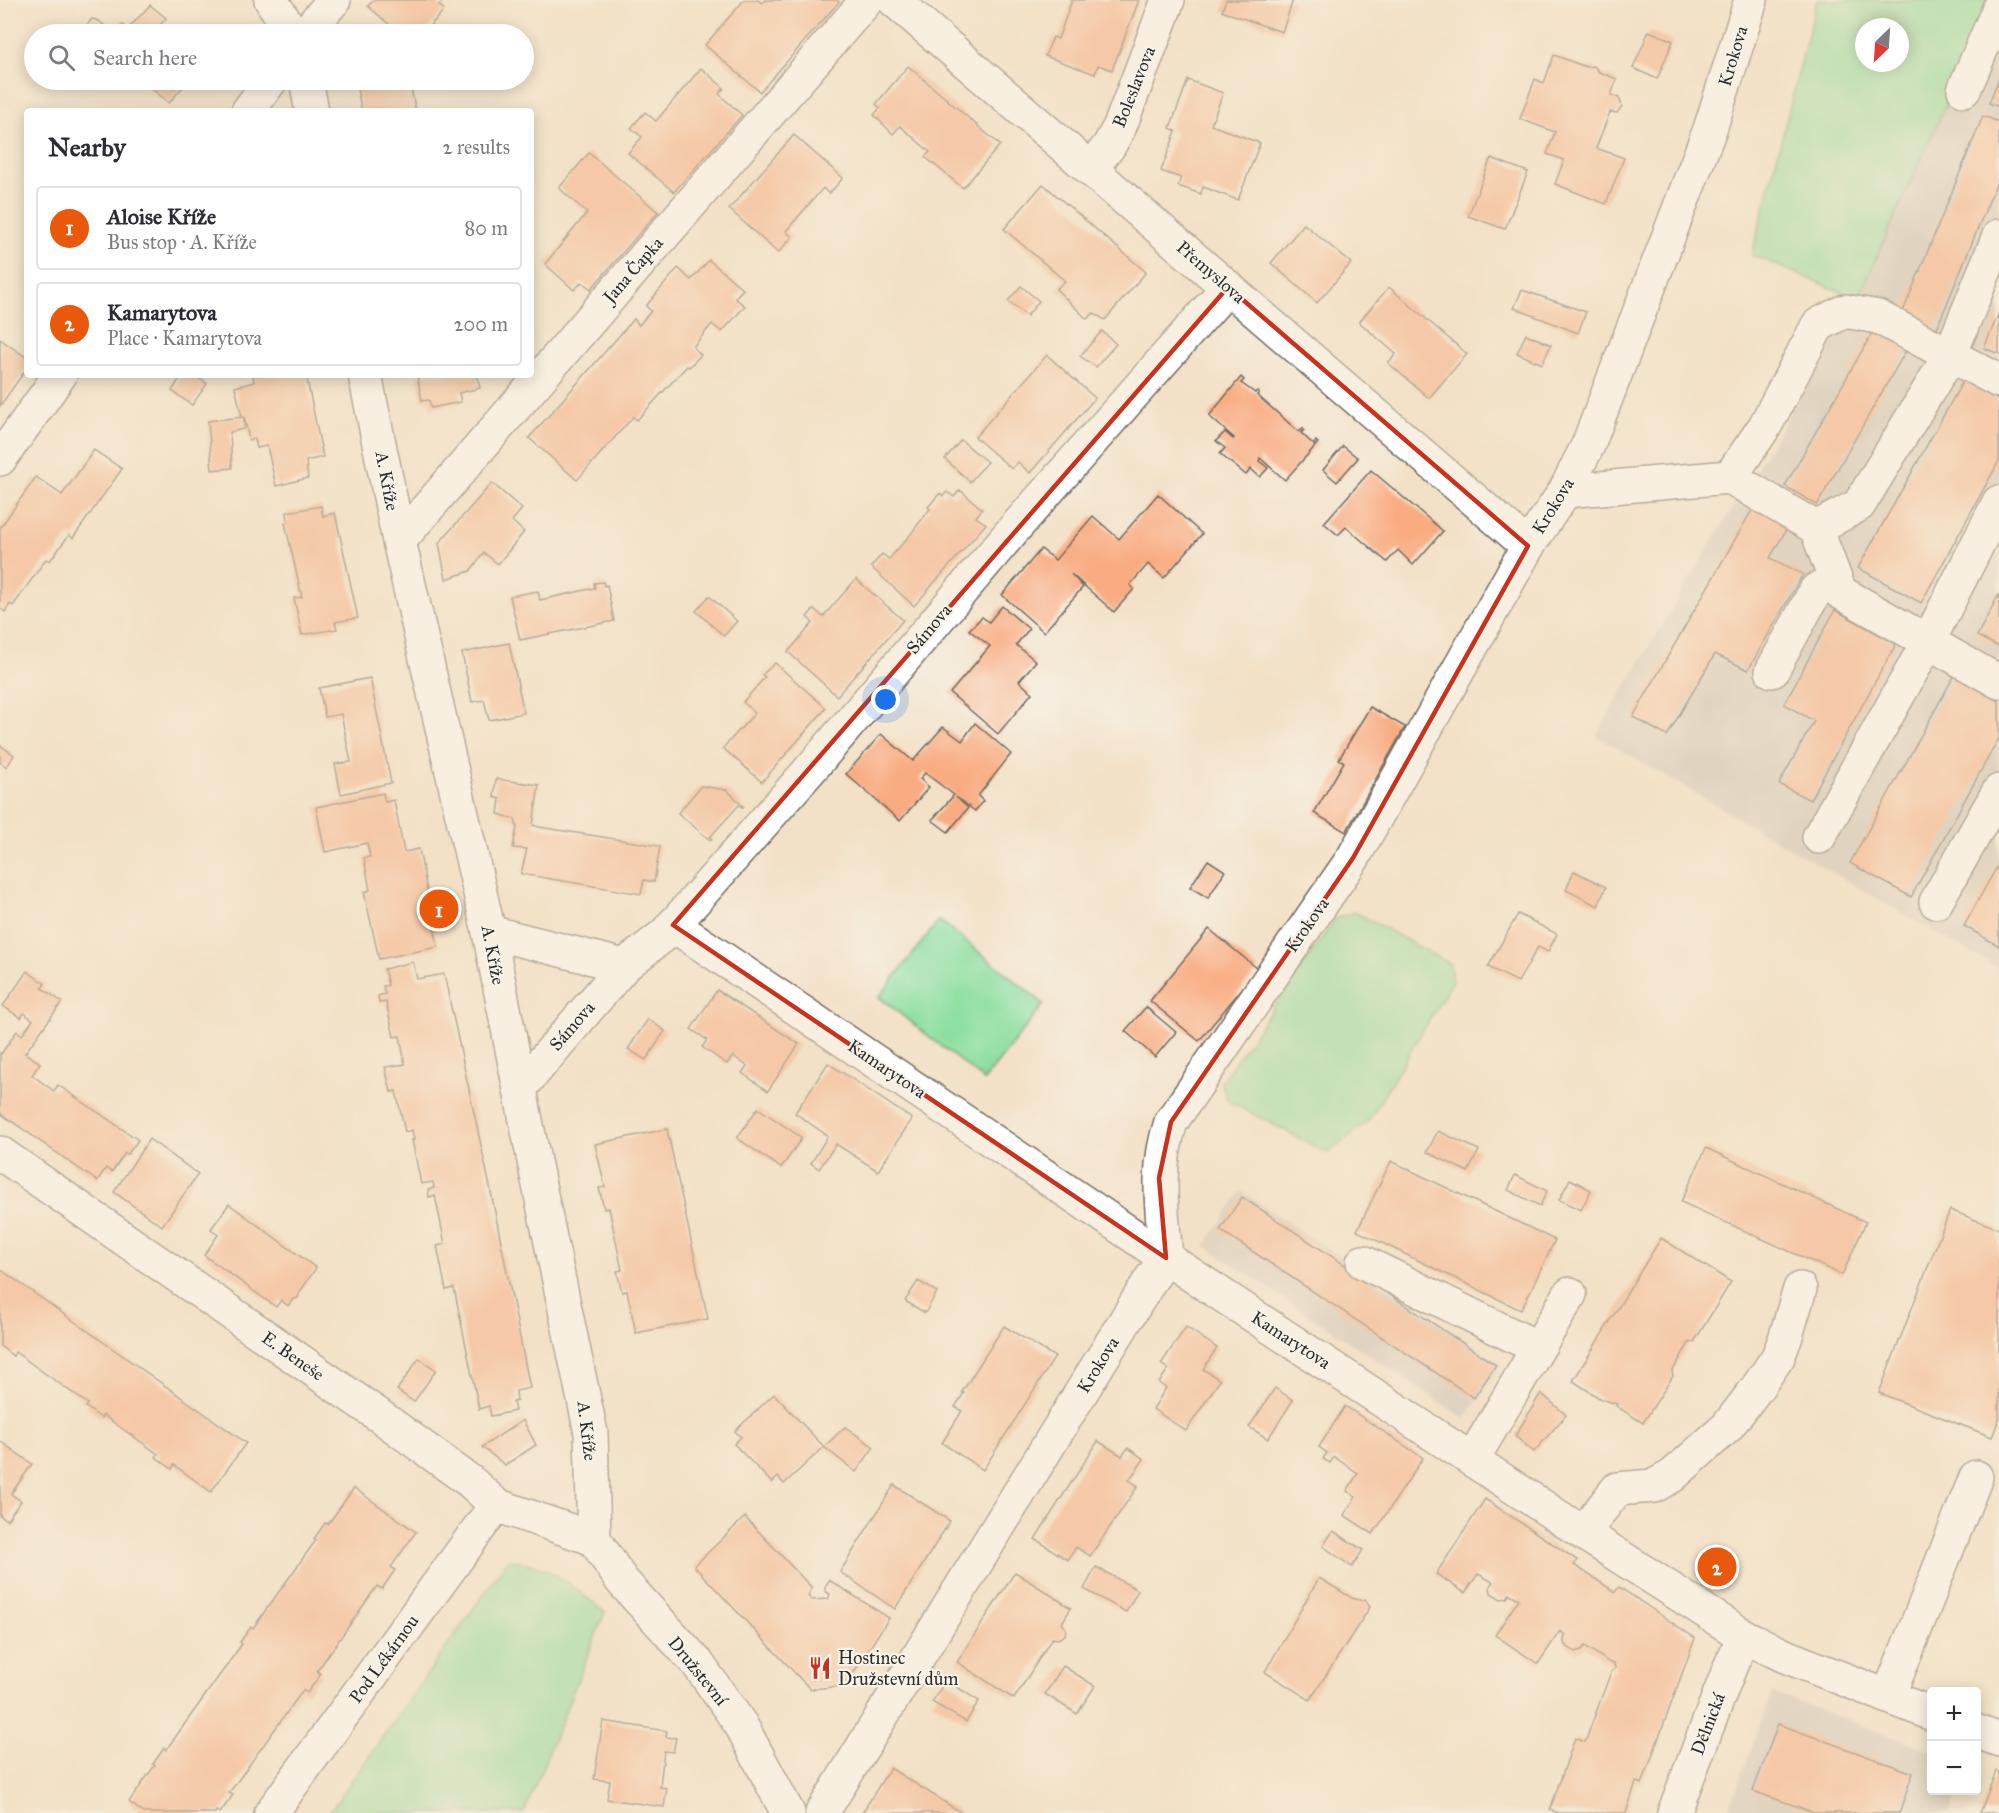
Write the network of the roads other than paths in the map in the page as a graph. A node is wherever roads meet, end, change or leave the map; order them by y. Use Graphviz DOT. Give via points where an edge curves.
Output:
graph roads {
  1 [pos="271,0"];
  2 [pos="334,0"];
  3 [pos="867,0"];
  4 [pos="894,0"];
  5 [pos="1168,0"];
  6 [pos="1750,0"];
  7 [pos="1999,8"];
  8 [pos="287,24"];
  9 [pos="314,24"];
  10 [pos="264,90"];
  11 [pos="308,90"];
  12 [pos="1964,90"];
  13 [pos="250,108"];
  14 [pos="311,108"];
  15 [pos="1091,168"];
  16 [pos="1999,236"];
  17 [pos="1228,287"];
  18 [pos="1950,355"];
  19 [pos="58,378"];
  20 [pos="366,378"];
  21 [pos="1999,381"];
  22 [pos="0,459"];
  23 [pos="1731,477"];
  24 [pos="1565,491"];
  25 [pos="1999,502"];
  26 [pos="1816,528"];
  27 [pos="399,541"];
  28 [pos="1528,546"];
  29 [pos="1836,580"];
  30 [pos="1928,642"];
  31 [pos="1772,671"];
  32 [pos="1999,682"];
  33 [pos="1999,791"];
  34 [pos="1819,837"];
  35 [pos="1936,902"];
  36 [pos="673,925"];
  37 [pos="489,932"];
  38 [pos="624,966"];
  39 [pos="521,1087"];
  40 [pos="0,1153"];
  41 [pos="1166,1258"];
  42 [pos="1363,1262"];
  43 [pos="1800,1289"];
  44 [pos="1570,1294"];
  45 [pos="1538,1348"];
  46 [pos="1472,1460"];
  47 [pos="1976,1477"];
  48 [pos="496,1504"];
  49 [pos="1583,1533"];
  50 [pos="594,1539"];
  51 [pos="1744,1636"];
  52 [pos="1888,1697"];
  53 [pos="1927,1712"];
  54 [pos="1981,1733"];
  55 [pos="1999,1740"];
  56 [pos="271,1813"];
  57 [pos="788,1813"];
  58 [pos="822,1813"];
  59 [pos="1674,1813"];
  1 -- 8 [label="street"];
  2 -- 9 [label="street"];
  3 -- 27 [label="street, Jana Čapka"];
  4 -- 15 [label="street, Přemyslova"];
  5 -- 15 [label="street, Boleslavova" via="1120,126"];
  6 -- 24 [label="street, Krokova" via="1710,129 1588,445"];
  7 -- 12 [label="street"];
  10 -- 13 [label="street"];
  11 -- 14 [label="street"];
  15 -- 17 [label="street, Přemyslova"];
  16 -- 18 [label="street"];
  17 -- 28 [label="street, Přemyslova"];
  17 -- 36 [label="street, Sámova"];
  18 -- 21 [label="street"];
  18 -- 23 [label="street" via="1878,317 1845,311 1818,325 1765,426"];
  18 -- 26 [label="street" via="1858,505"];
  19 -- 22 [label="street"];
  20 -- 27 [label="street, A. Kříže"];
  23 -- 24 [label="street"];
  23 -- 26 [label="street"];
  24 -- 28 [label="street, Krokova"];
  25 -- 30 [label="street"];
  26 -- 29 [label="street"];
  27 -- 37 [label="street, A. Kříže"];
  28 -- 41 [label="street, Krokova" via="1353,858 1171,1122 1160,1178"];
  29 -- 30 [label="street" via="1840,592"];
  29 -- 31 [label="street" via="1816,590"];
  30 -- 32 [label="street"];
  30 -- 34 [label="street"];
  33 -- 35 [label="street"];
  36 -- 38 [label="street, Sámova"];
  36 -- 41 [label="street, Kamarytova"];
  37 -- 38 [label="street"];
  37 -- 39 [label="street, A. Kříže"];
  38 -- 39 [label="street, Sámova"];
  39 -- 50 [label="street, A. Kříže" via="591,1433"];
  40 -- 48 [label="street, E. Beneše" via="377,1414"];
  41 -- 46 [label="street, Kamarytova"];
  41 -- 58 [label="street, Krokova"];
  42 -- 45 [label="street"];
  43 -- 49 [label="street" via="1778,1357 1726,1427 1672,1476 1654,1486 1617,1489"];
  44 -- 45 [label="street"];
  45 -- 46 [label="street"];
  46 -- 49 [label="street, Kamarytova"];
  47 -- 52 [label="street"];
  48 -- 50 [label="street, E. Beneše"];
  48 -- 56 [label="street, Pod Lékárnou"];
  49 -- 51 [label="street, Kamarytova"];
  50 -- 57 [label="street, Družstevní" via="622,1581 698,1664 741,1725"];
  51 -- 52 [label="street, Kamarytova"];
  51 -- 59 [label="street, Dělnická"];
  52 -- 53 [label="street, Kamarytova"];
  54 -- 55 [label="street"];
}
